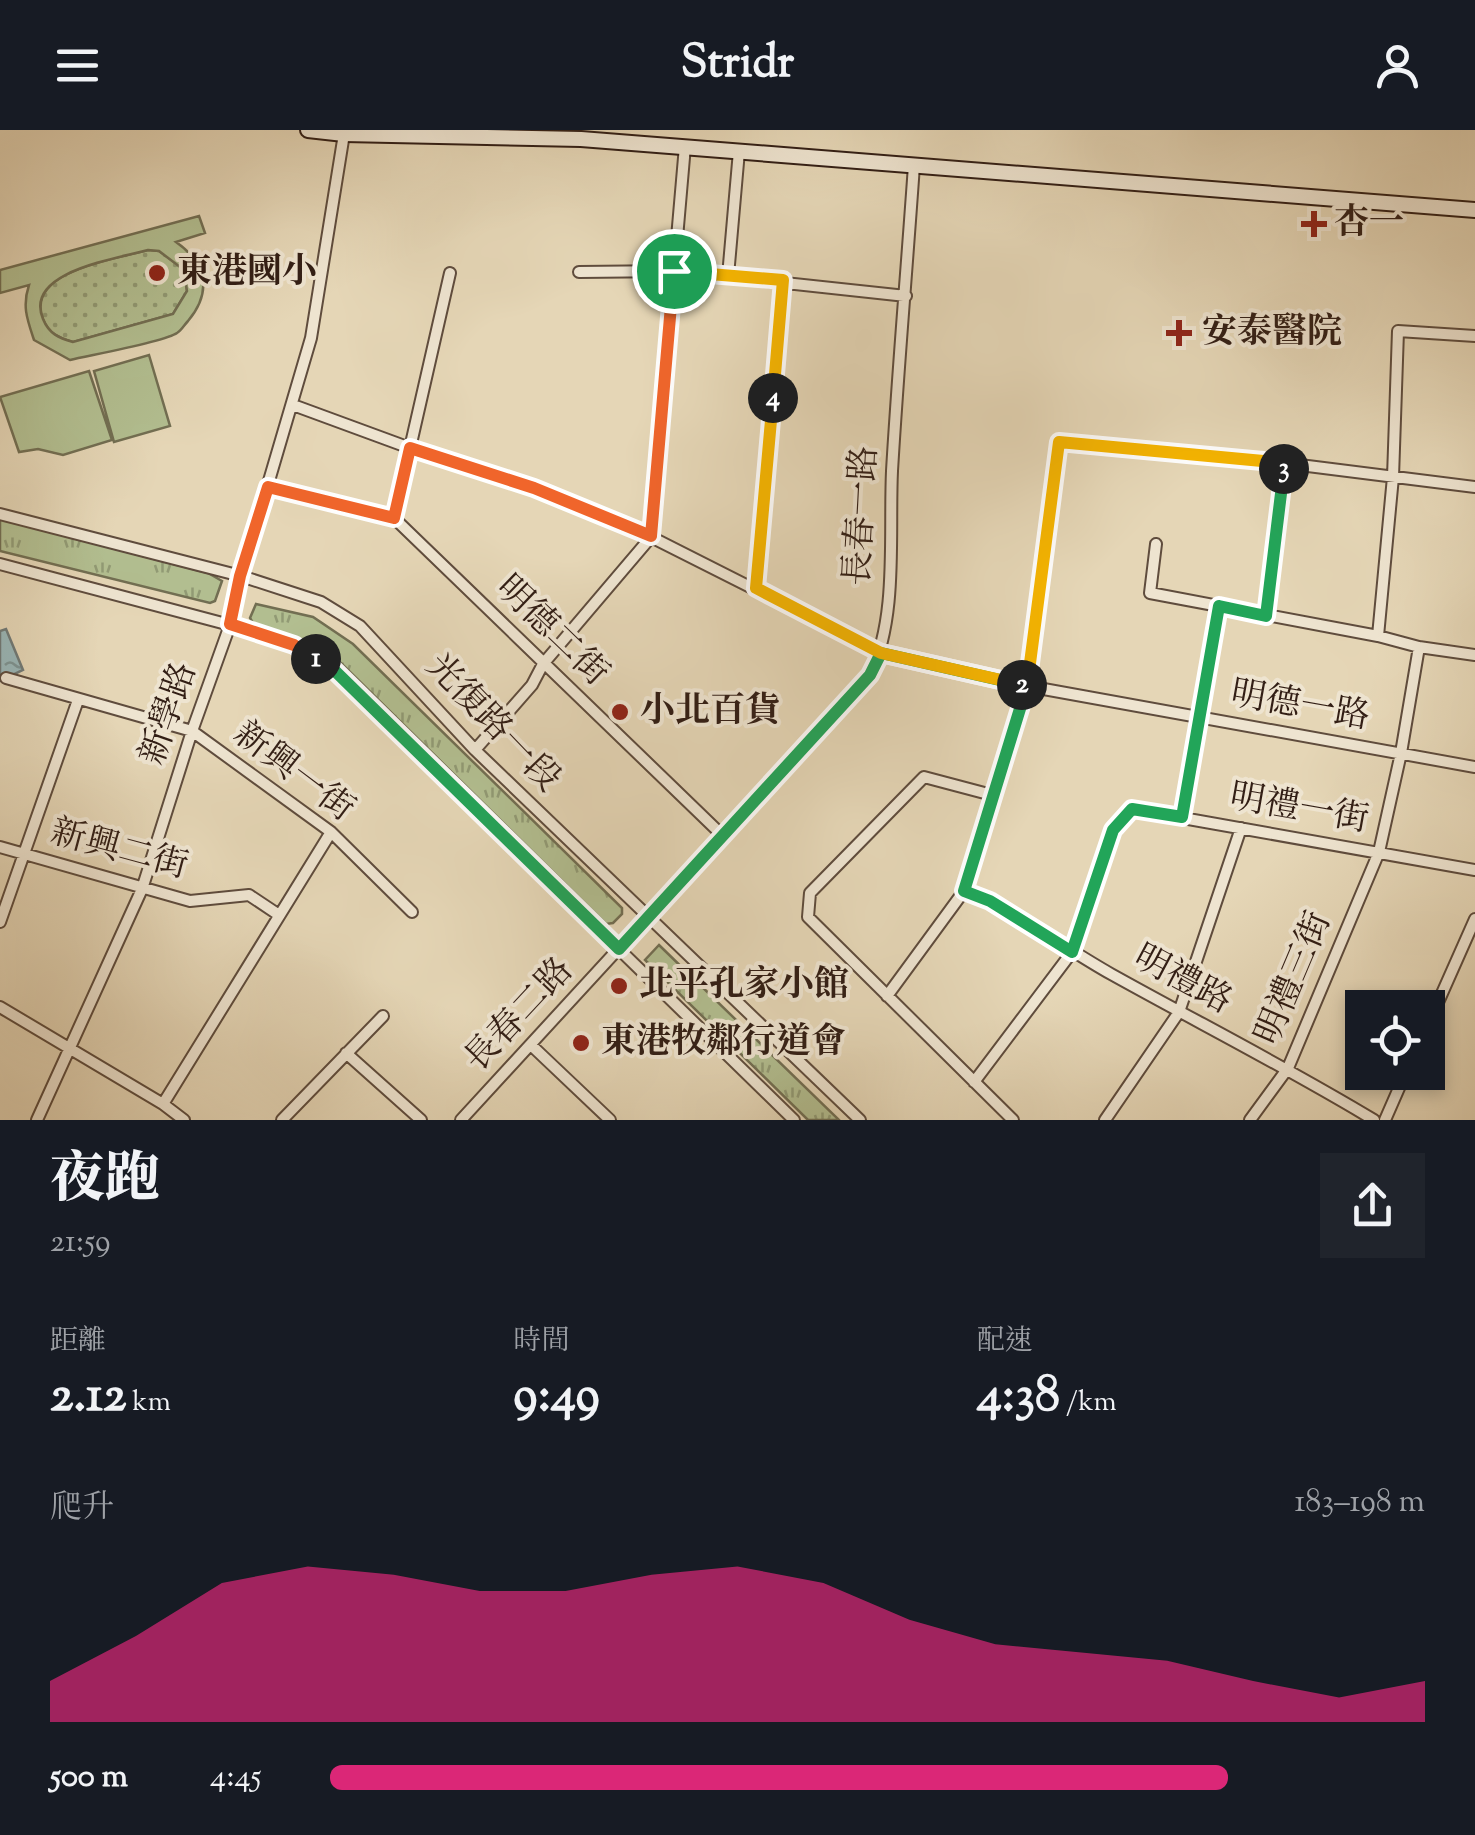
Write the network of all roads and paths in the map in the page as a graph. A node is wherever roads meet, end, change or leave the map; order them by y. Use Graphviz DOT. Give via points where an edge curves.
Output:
graph roads {
  1 [pos="308,130"];
  2 [pos="344,134"];
  3 [pos="685,146"];
  4 [pos="739,151"];
  5 [pos="914,165"];
  6 [pos="1475,210"];
  7 [pos="674,271"];
  8 [pos="579,272"];
  9 [pos="450,273"];
  10 [pos="728,276"];
  11 [pos="783,280"];
  12 [pos="906,296"];
  13 [pos="1475,336"];
  14 [pos="293,405"];
  15 [pos="410,448"];
  16 [pos="1284,463"];
  17 [pos="1393,477"];
  18 [pos="268,487"];
  19 [pos="1475,487"];
  20 [pos="0,514"];
  21 [pos="394,518"];
  22 [pos="651,536"];
  23 [pos="1156,544"];
  24 [pos="0,564"];
  25 [pos="240,576"];
  26 [pos="756,588"];
  27 [pos="1219,606"];
  28 [pos="1266,616"];
  29 [pos="230,624"];
  30 [pos="1378,636"];
  31 [pos="1419,648"];
  32 [pos="881,653"];
  33 [pos="1475,655"];
  34 [pos="543,664"];
  35 [pos="6,678"];
  36 [pos="1027,686"];
  37 [pos="78,700"];
  38 [pos="1199,717"];
  39 [pos="192,731"];
  40 [pos="475,750"];
  41 [pos="1401,752"];
  42 [pos="1475,766"];
  43 [pos="992,795"];
  44 [pos="1182,817"];
  45 [pos="1241,828"];
  46 [pos="331,832"];
  47 [pos="722,835"];
  48 [pos="0,848"];
  49 [pos="1379,852"];
  50 [pos="26,855"];
  51 [pos="1475,870"];
  52 [pos="142,889"];
  53 [pos="964,891"];
  54 [pos="412,912"];
  55 [pos="280,916"];
  56 [pos="647,918"];
  57 [pos="1475,919"];
  58 [pos="0,922"];
  59 [pos="619,949"];
  60 [pos="1072,952"];
  61 [pos="1444,990"];
  62 [pos="887,996"];
  63 [pos="0,1007"];
  64 [pos="1179,1012"];
  65 [pos="383,1016"];
  66 [pos="531,1045"];
  67 [pos="70,1050"];
  68 [pos="346,1052"];
  69 [pos="1288,1068"];
  70 [pos="974,1082"];
  71 [pos="1398,1090"];
  72 [pos="163,1104"];
  73 [pos="37,1120"];
  74 [pos="184,1120"];
  75 [pos="282,1120"];
  76 [pos="421,1120"];
  77 [pos="461,1120"];
  78 [pos="610,1120"];
  79 [pos="794,1120"];
  80 [pos="860,1120"];
  81 [pos="1013,1120"];
  82 [pos="1104,1120"];
  83 [pos="1250,1120"];
  84 [pos="1374,1120"];
  85 [pos="1385,1120"];
  1 -- 2 [label="main road"];
  2 -- 3 [label="main road"];
  2 -- 14 [label="street, 新學路" via="318,304"];
  3 -- 4 [label="main road"];
  3 -- 7 [label="street"];
  4 -- 5 [label="main road"];
  4 -- 10 [label="street"];
  5 -- 6 [label="main road"];
  5 -- 12 [label="street, 長春一路"];
  7 -- 8 [label="street"];
  7 -- 10 [label="street"];
  7 -- 22 [label="street"];
  9 -- 15 [label="street"];
  10 -- 11 [label="street"];
  11 -- 12 [label="street"];
  11 -- 26 [label="street"];
  12 -- 32 [label="street, 長春一路"];
  13 -- 17 [label="street" via="1398,331"];
  14 -- 15 [label="street, 明德一路"];
  14 -- 18 [label="street, 新學路"];
  15 -- 21 [label="street"];
  15 -- 22 [label="street, 明德一路"];
  16 -- 17 [label="street"];
  16 -- 28 [label="street"];
  16 -- 36 [label="street" via="1059,442"];
  17 -- 19 [label="street"];
  17 -- 30 [label="street"];
  18 -- 21 [label="street"];
  18 -- 25 [label="street, 新學路"];
  20 -- 25 [label="street, 光復路一段"];
  21 -- 34 [label="street, 明德二街"];
  22 -- 26 [label="street, 明德一路"];
  22 -- 34 [label="street"];
  23 -- 27 [label="street" via="1150,593"];
  24 -- 29 [label="street, 光復路一段"];
  25 -- 29 [label="street, 新學路"];
  25 -- 40 [label="street, 光復路一段" via="322,602 360,626"];
  26 -- 32 [label="street, 明德一路"];
  27 -- 28 [label="street"];
  27 -- 38 [label="street"];
  28 -- 30 [label="street"];
  29 -- 39 [label="street, 新學路"];
  29 -- 59 [label="street, 光復路一段" via="294,645 332,668"];
  30 -- 31 [label="street"];
  31 -- 33 [label="street"];
  31 -- 41 [label="street, 明禮三街"];
  32 -- 36 [label="street, 明德一路"];
  32 -- 47 [label="street, 長春一路" via="870,675"];
  34 -- 40 [label="street"];
  34 -- 47 [label="street, 明德二街"];
  35 -- 37 [label="street, 新興一街"];
  36 -- 38 [label="street, 明德一路"];
  36 -- 43 [label="street"];
  37 -- 39 [label="street, 新興一街"];
  37 -- 50 [label="street"];
  38 -- 41 [label="street, 明德一路"];
  38 -- 44 [label="street"];
  39 -- 46 [label="street, 新興一街"];
  39 -- 52 [label="street, 新學路"];
  40 -- 56 [label="street, 光復路一段"];
  41 -- 42 [label="street, 明德一路"];
  41 -- 49 [label="street, 明禮三街"];
  43 -- 53 [label="street"];
  43 -- 62 [label="street" via="924,777 810,893 808,917"];
  44 -- 45 [label="street, 明禮一街"];
  44 -- 60 [label="street, 明禮一街" via="1132,809 1113,830"];
  45 -- 49 [label="street, 明禮一街"];
  45 -- 64 [label="street"];
  46 -- 54 [label="street, 新興一街"];
  46 -- 55 [label="street"];
  47 -- 56 [label="street, 長春一路"];
  48 -- 50 [label="street, 新興二街"];
  49 -- 51 [label="street, 明禮一街"];
  49 -- 69 [label="street, 明禮三街"];
  50 -- 52 [label="street, 新興二街"];
  50 -- 58 [label="street"];
  52 -- 55 [label="street, 新興二街" via="190,900 249,895"];
  52 -- 67 [label="street, 新學路"];
  53 -- 60 [label="street, 明禮路"];
  53 -- 62 [label="street"];
  55 -- 72 [label="street"];
  56 -- 59 [label="street, 長春一路"];
  56 -- 80 [label="street, 光復路一段"];
  57 -- 61 [label="street"];
  59 -- 66 [label="street, 長春二路"];
  59 -- 79 [label="street, 光復路一段"];
  60 -- 64 [label="street, 明禮路"];
  60 -- 70 [label="street, 明禮一街"];
  62 -- 70 [label="street"];
  63 -- 67 [label="street"];
  64 -- 69 [label="street, 明禮路"];
  64 -- 82 [label="street"];
  65 -- 68 [label="street"];
  66 -- 77 [label="street, 長春二路"];
  66 -- 78 [label="street"];
  67 -- 72 [label="street"];
  67 -- 73 [label="street, 新學路"];
  68 -- 75 [label="street"];
  68 -- 76 [label="street"];
  69 -- 83 [label="street, 明禮三街"];
  69 -- 84 [label="street, 明禮路"];
  70 -- 81 [label="street"];
  71 -- 85 [label="street"];
  72 -- 74 [label="street"];
}
